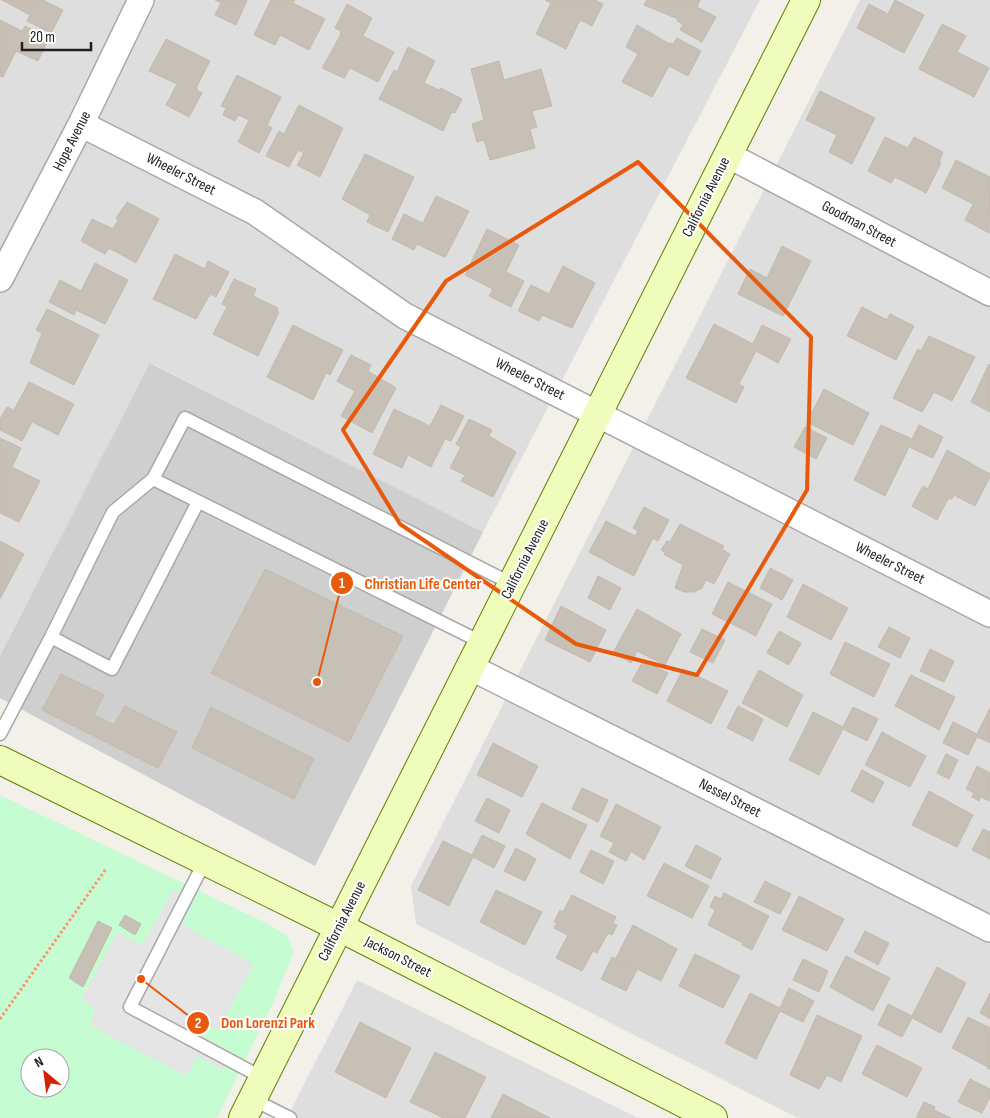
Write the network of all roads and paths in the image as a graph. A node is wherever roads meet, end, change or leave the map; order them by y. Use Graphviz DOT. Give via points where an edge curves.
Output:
graph roads {
  1 [pos="141,0"];
  2 [pos="806,0"];
  3 [pos="81,124"];
  4 [pos="728,155"];
  5 [pos="0,280"];
  6 [pos="990,293"];
  7 [pos="598,413"];
  8 [pos="153,479"];
  9 [pos="198,502"];
  10 [pos="512,584"];
  11 [pos="990,614"];
  12 [pos="51,637"];
  13 [pos="482,643"];
  14 [pos="470,667"];
  15 [pos="0,734"];
  16 [pos="0,760"];
  17 [pos="205,861"];
  18 [pos="106,869"];
  19 [pos="339,927"];
  20 [pos="990,929"];
  21 [pos="0,1019"];
  22 [pos="253,1098"];
  23 [pos="290,1118"];
  24 [pos="713,1118"];
  1 -- 3 [label="street, Hope Avenue"];
  2 -- 4 [label="main road, California Avenue"];
  3 -- 5 [label="street, Hope Avenue"];
  3 -- 7 [label="street, Wheeler Street" via="255,212 405,316"];
  4 -- 6 [label="street, Goodman Street"];
  4 -- 7 [label="main road, California Avenue"];
  7 -- 10 [label="main road, California Avenue"];
  7 -- 11 [label="street, Wheeler Street"];
  8 -- 9 [label="lane"];
  8 -- 10 [label="lane" via="184,418"];
  8 -- 12 [label="lane" via="113,512"];
  9 -- 12 [label="lane" via="112,669"];
  9 -- 13 [label="lane"];
  10 -- 13 [label="main road, California Avenue"];
  12 -- 15 [label="lane"];
  13 -- 14 [label="main road, California Avenue"];
  14 -- 19 [label="main road, California Avenue"];
  14 -- 20 [label="street, Nessel Street"];
  16 -- 17 [label="main road, Jackson Street"];
  17 -- 19 [label="main road, Jackson Street"];
  17 -- 22 [label="lane" via="130,1007"];
  18 -- 21 [label="path"];
  19 -- 22 [label="main road, California Avenue"];
  19 -- 24 [label="main road, Jackson Street"];
  22 -- 23 [label="lane"];
}
